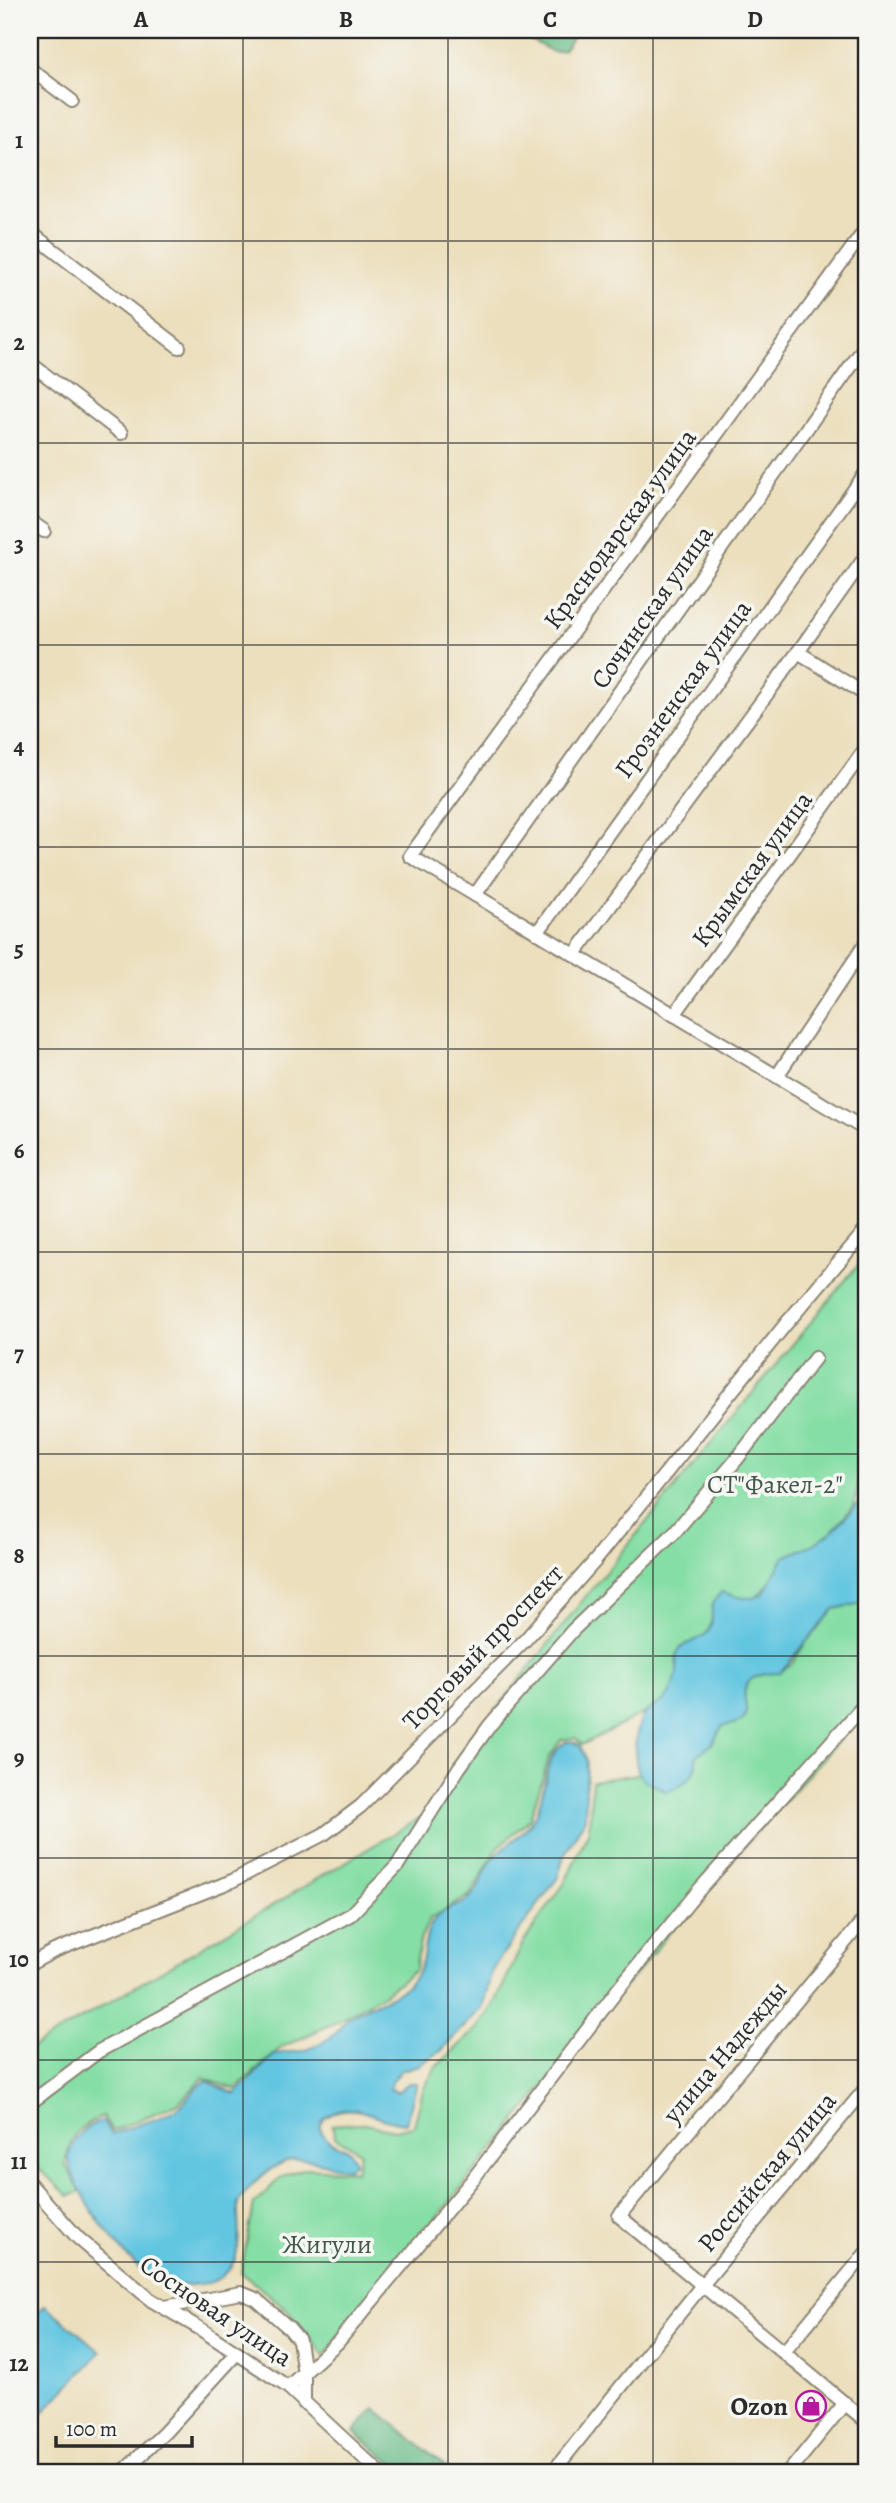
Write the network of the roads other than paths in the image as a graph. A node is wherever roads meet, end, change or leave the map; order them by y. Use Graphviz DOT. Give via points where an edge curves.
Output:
graph roads {
  1 [pos="30,69"];
  2 [pos="72,101"];
  3 [pos="866,229"];
  4 [pos="30,232"];
  5 [pos="866,345"];
  6 [pos="178,347"];
  7 [pos="30,363"];
  8 [pos="121,433"];
  9 [pos="866,473"];
  10 [pos="30,521"];
  11 [pos="44,531"];
  12 [pos="866,556"];
  13 [pos="799,652"];
  14 [pos="866,695"];
  15 [pos="866,748"];
  16 [pos="475,895"];
  17 [pos="537,933"];
  18 [pos="866,943"];
  19 [pos="575,954"];
  20 [pos="674,1015"];
  21 [pos="777,1076"];
  22 [pos="866,1130"];
  23 [pos="866,1230"];
  24 [pos="815,1358"];
  25 [pos="866,1703"];
  26 [pos="866,1917"];
  27 [pos="30,1964"];
  28 [pos="866,2088"];
  29 [pos="30,2103"];
  30 [pos="30,2184"];
  31 [pos="866,2253"];
  32 [pos="703,2284"];
  33 [pos="165,2307"];
  34 [pos="784,2352"];
  35 [pos="237,2353"];
  36 [pos="304,2374"];
  37 [pos="288,2387"];
  38 [pos="304,2403"];
  39 [pos="845,2403"];
  40 [pos="866,2421"];
  41 [pos="122,2473"];
  42 [pos="380,2473"];
  43 [pos="552,2473"];
  44 [pos="788,2473"];
  1 -- 2 [label="street"];
  3 -- 16 [label="street, Краснодарская улица" via="410,856"];
  4 -- 6 [label="street"];
  5 -- 16 [label="street, Сочинская улица"];
  7 -- 8 [label="street"];
  9 -- 17 [label="street, Грозненская улица"];
  10 -- 11 [label="street"];
  12 -- 13 [label="street"];
  13 -- 14 [label="street"];
  13 -- 19 [label="street"];
  15 -- 20 [label="street, Крымская улица"];
  16 -- 17 [label="street"];
  17 -- 19 [label="street"];
  18 -- 21 [label="street"];
  19 -- 20 [label="street"];
  20 -- 21 [label="street"];
  21 -- 22 [label="street"];
  23 -- 27 [label="street, Торговый проспект" via="595,1561 526,1639 361,1806 324,1834 244,1875"];
  24 -- 29 [label="street" via="673,1534 573,1630 490,1726 397,1866 350,1915 99,2051"];
  25 -- 36 [label="street" via="699,1890 465,2189 338,2342"];
  26 -- 32 [label="street, улица Надежды" via="619,2216"];
  28 -- 32 [label="street, Российская улица"];
  30 -- 33 [label="street, Сосновая улица" via="78,2238"];
  31 -- 34 [label="street"];
  32 -- 34 [label="street"];
  32 -- 43 [label="street, Российская улица"];
  33 -- 35 [label="street, Сосновая улица"];
  33 -- 36 [label="street" via="241,2293 257,2299 299,2340"];
  34 -- 39 [label="street"];
  35 -- 37 [label="street, Сосновая улица"];
  35 -- 41 [label="street"];
  36 -- 37 [label="street"];
  36 -- 38 [label="street"];
  37 -- 38 [label="street, Сосновая улица"];
  38 -- 42 [label="street, Сосновая улица"];
  39 -- 40 [label="street"];
  39 -- 44 [label="street"];
}
